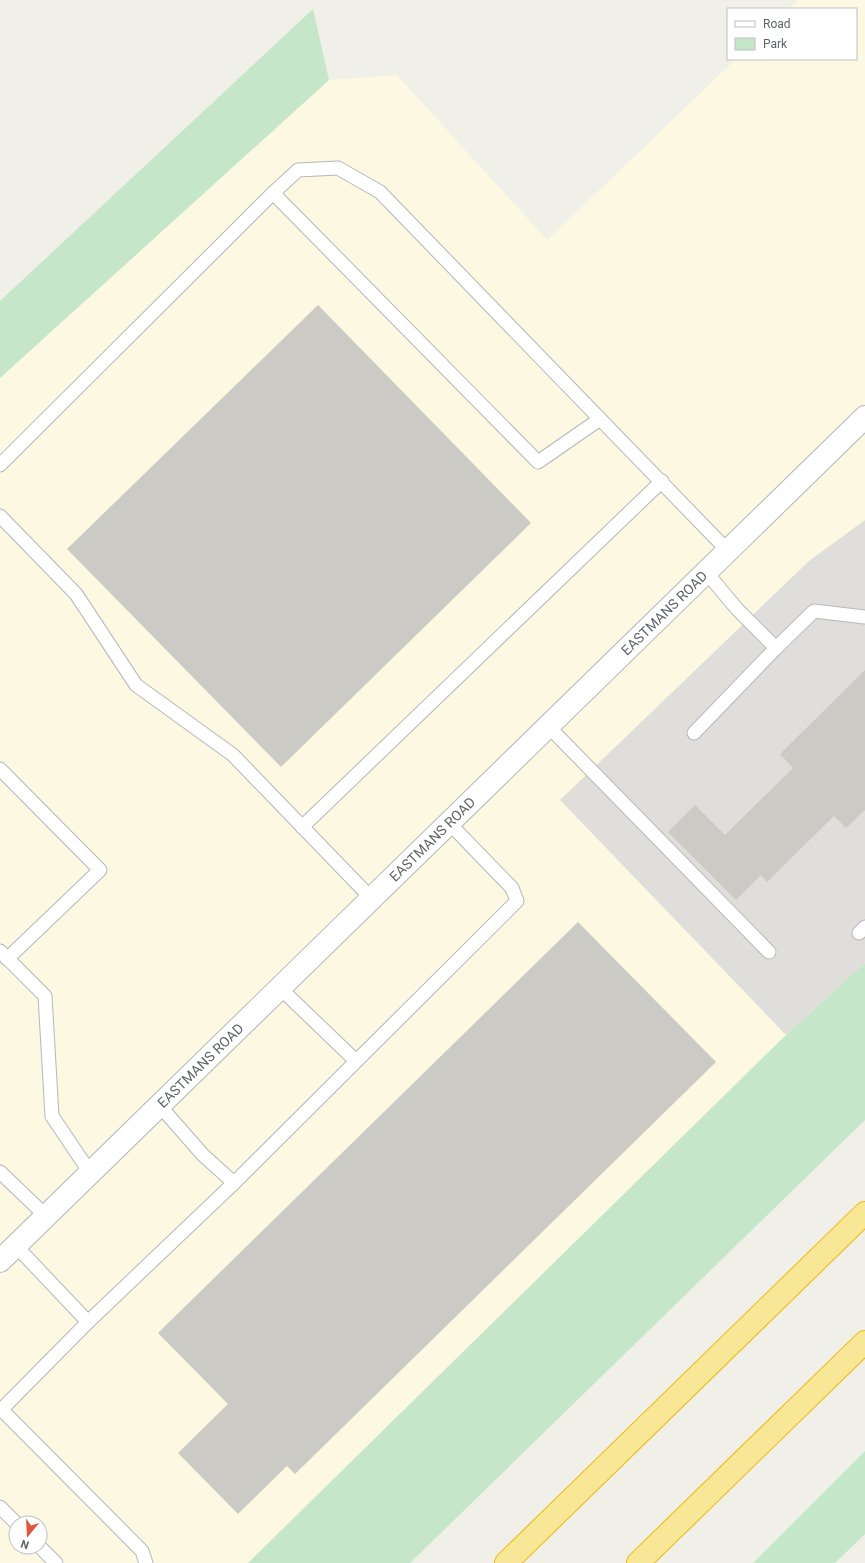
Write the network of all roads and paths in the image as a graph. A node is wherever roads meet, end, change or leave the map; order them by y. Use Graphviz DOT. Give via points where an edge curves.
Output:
graph roads {
  1 [pos="273,193"];
  2 [pos="865,417"];
  3 [pos="600,419"];
  4 [pos="0,465"];
  5 [pos="662,481"];
  6 [pos="0,516"];
  7 [pos="728,551"];
  8 [pos="706,572"];
  9 [pos="865,617"];
  10 [pos="776,648"];
  11 [pos="548,726"];
  12 [pos="694,733"];
  13 [pos="0,769"];
  14 [pos="449,823"];
  15 [pos="302,827"];
  16 [pos="372,899"];
  17 [pos="769,952"];
  18 [pos="4,955"];
  19 [pos="280,988"];
  20 [pos="356,1061"];
  21 [pos="160,1106"];
  22 [pos="0,1172"];
  23 [pos="91,1174"];
  24 [pos="234,1183"];
  25 [pos="865,1213"];
  26 [pos="46,1216"];
  27 [pos="16,1246"];
  28 [pos="0,1261"];
  29 [pos="88,1322"];
  30 [pos="865,1342"];
  31 [pos="0,1410"];
  32 [pos="0,1507"];
  33 [pos="8,1515"];
  34 [pos="48,1555"];
  35 [pos="56,1563"];
  36 [pos="146,1563"];
  37 [pos="506,1563"];
  38 [pos="638,1563"];
  1 -- 3 [label="lane" via="298,170 338,168 380,192"];
  1 -- 3 [label="lane" via="538,462"];
  1 -- 4 [label="lane"];
  2 -- 7 [label="street, EASTMANS ROAD"];
  3 -- 5 [label="lane"];
  5 -- 7 [label="lane"];
  5 -- 15 [label="lane"];
  6 -- 15 [label="lane" via="76,594 136,685 233,756"];
  7 -- 8 [label="street, EASTMANS ROAD"];
  8 -- 10 [label="lane" via="737,609"];
  8 -- 11 [label="street, EASTMANS ROAD"];
  9 -- 10 [label="lane" via="814,612"];
  10 -- 12 [label="lane"];
  11 -- 14 [label="street, EASTMANS ROAD"];
  11 -- 17 [label="lane"];
  13 -- 18 [label="lane" via="100,870"];
  14 -- 16 [label="street, EASTMANS ROAD"];
  14 -- 20 [label="lane" via="512,888 518,901"];
  15 -- 16 [label="lane"];
  16 -- 19 [label="street, EASTMANS ROAD"];
  18 -- 23 [label="lane" via="45,996 52,1116"];
  19 -- 20 [label="lane"];
  19 -- 21 [label="street, EASTMANS ROAD"];
  20 -- 24 [label="lane"];
  21 -- 23 [label="street, EASTMANS ROAD"];
  21 -- 24 [label="lane" via="203,1155"];
  22 -- 26 [label="lane"];
  23 -- 26 [label="street, EASTMANS ROAD"];
  24 -- 29 [label="lane"];
  25 -- 37 [label="highway"];
  26 -- 27 [label="street, EASTMANS ROAD"];
  27 -- 28 [label="street, EASTMANS ROAD"];
  27 -- 29 [label="lane"];
  29 -- 31 [label="lane"];
  30 -- 38 [label="highway"];
  31 -- 36 [label="lane" via="142,1551"];
  32 -- 33 [label="lane"];
  34 -- 35 [label="lane"];
}
